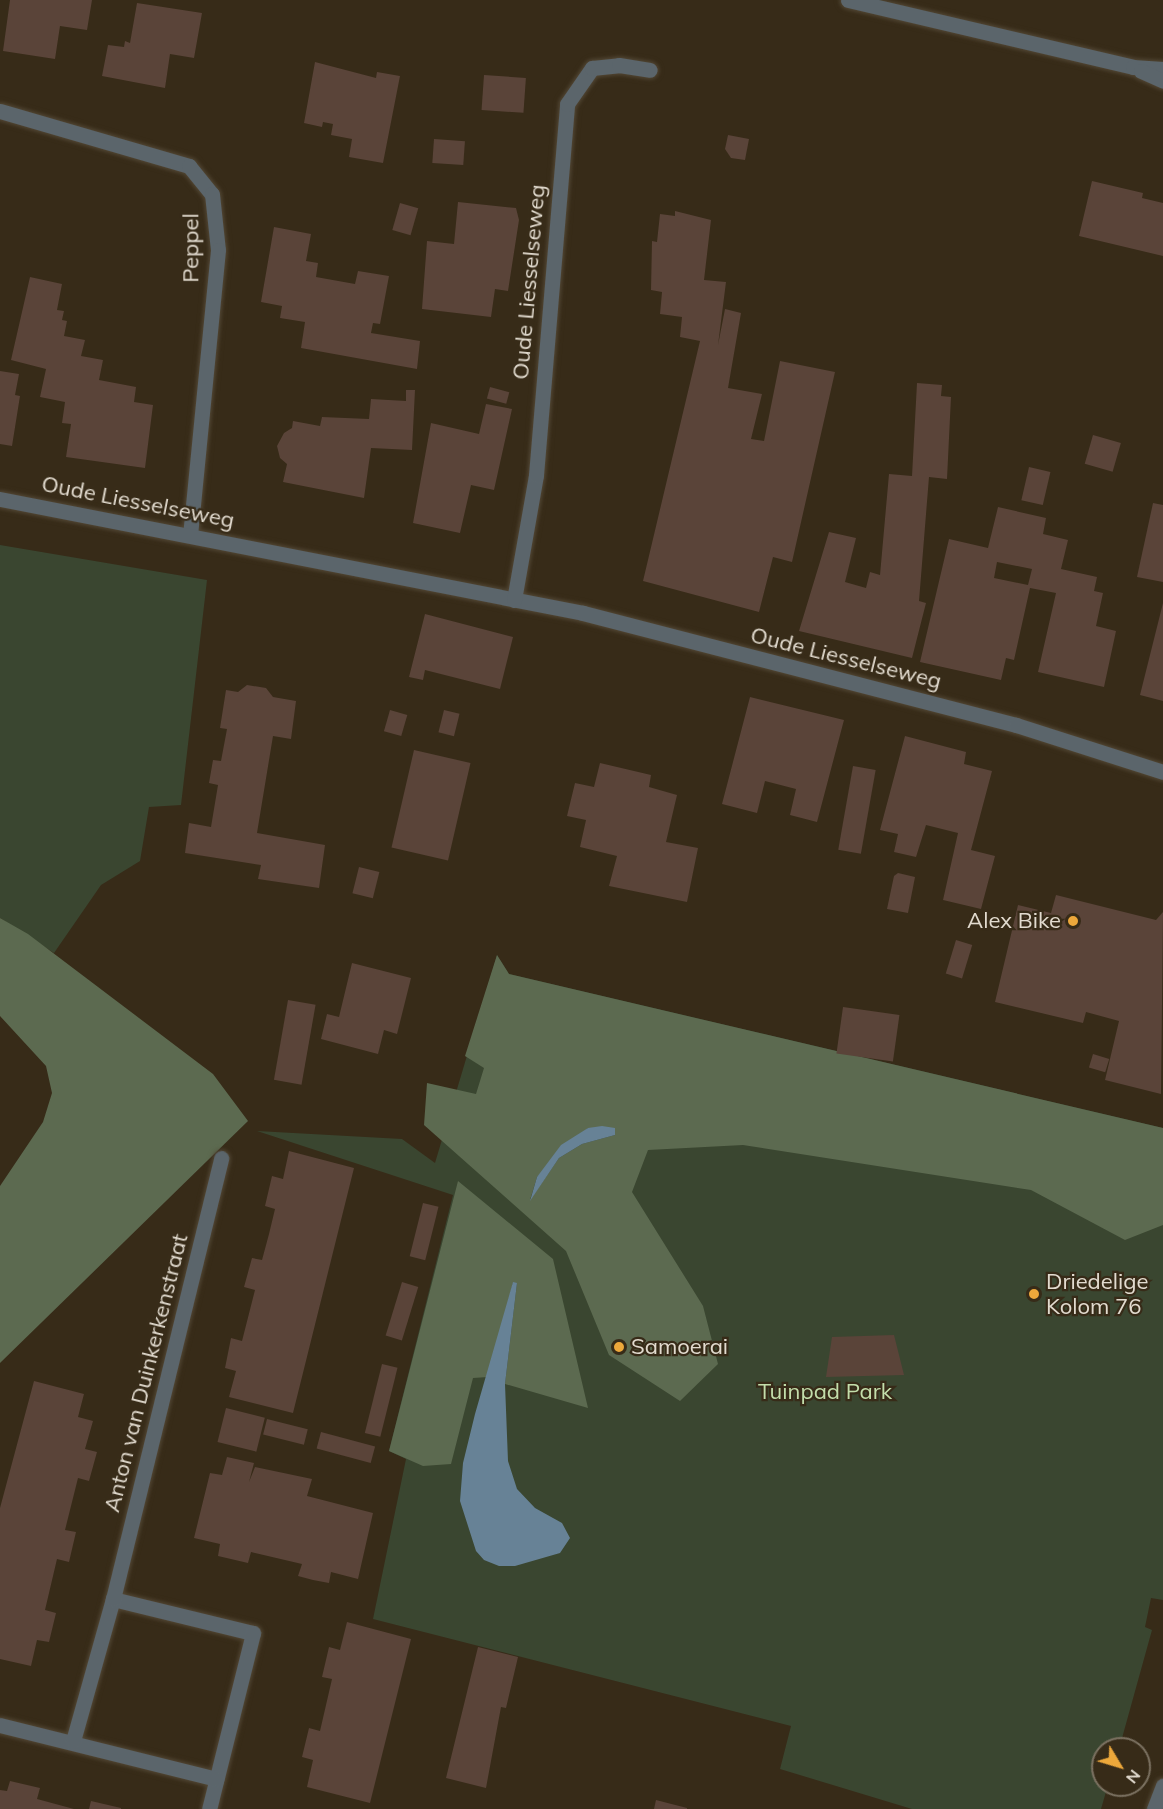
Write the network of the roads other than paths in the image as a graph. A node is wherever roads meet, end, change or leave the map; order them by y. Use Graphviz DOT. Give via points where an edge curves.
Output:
graph roads {
  1 [pos="848,0"];
  2 [pos="1133,66"];
  3 [pos="1163,69"];
  4 [pos="650,70"];
  5 [pos="1163,81"];
  6 [pos="0,111"];
  7 [pos="0,499"];
  8 [pos="190,534"];
  9 [pos="514,600"];
  10 [pos="1163,772"];
  11 [pos="221,1158"];
  12 [pos="113,1599"];
  13 [pos="0,1725"];
  14 [pos="73,1741"];
  15 [pos="216,1779"];
  16 [pos="1163,1786"];
  17 [pos="209,1809"];
  18 [pos="1154,1809"];
  1 -- 2 [label="street"];
  2 -- 3 [label="street"];
  2 -- 5 [label="street"];
  4 -- 9 [label="street, Oude Liesselseweg" via="618,65 592,68 567,104 536,475"];
  6 -- 8 [label="street, Peppel" via="189,166 212,194 218,250"];
  7 -- 8 [label="street, Oude Liesselseweg"];
  8 -- 9 [label="street, Oude Liesselseweg"];
  9 -- 10 [label="street, Oude Liesselseweg" via="583,613 1016,725"];
  11 -- 12 [label="street, Anton van Duinkerkenstraat"];
  12 -- 14 [label="street, Anton van Duinkerkenstraat"];
  12 -- 15 [label="street" via="253,1633"];
  13 -- 14 [label="street"];
  14 -- 15 [label="street"];
  15 -- 17 [label="street"];
  16 -- 18 [label="street"];
}
